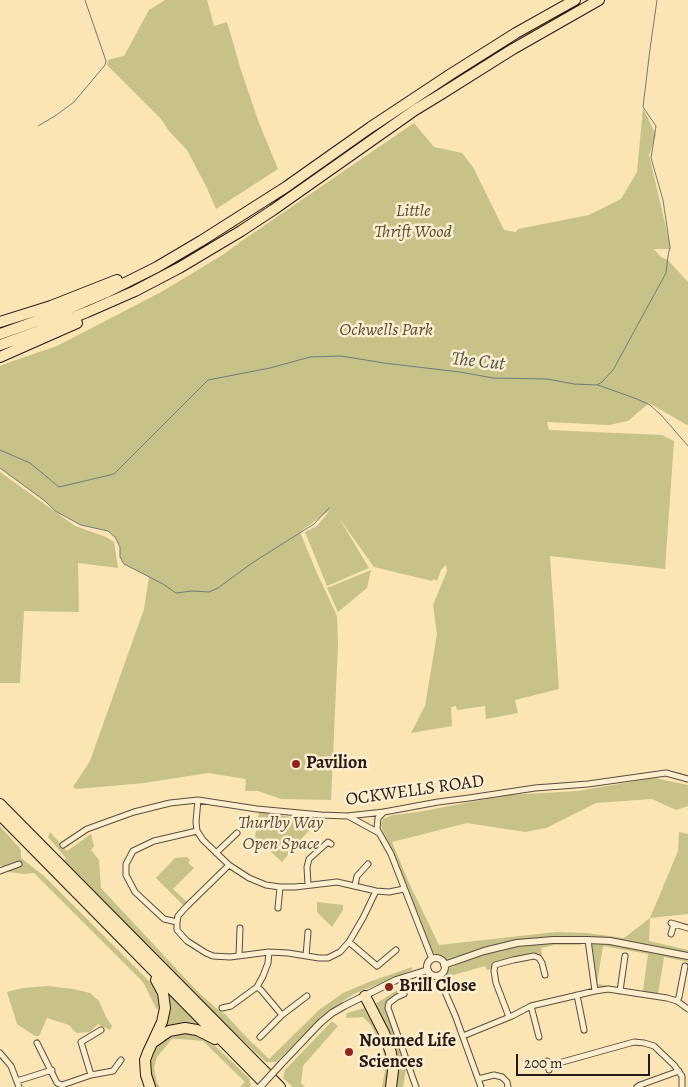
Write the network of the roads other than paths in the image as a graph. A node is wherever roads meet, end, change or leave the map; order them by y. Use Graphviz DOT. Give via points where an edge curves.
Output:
graph roads {
  1 [pos="575,0"];
  2 [pos="599,0"];
  3 [pos="173,257"];
  4 [pos="135,291"];
  5 [pos="0,322"];
  6 [pos="0,334"];
  7 [pos="0,345"];
  8 [pos="0,356"];
  9 [pos="688,779"];
  10 [pos="198,800"];
  11 [pos="0,804"];
  12 [pos="384,812"];
  13 [pos="0,815"];
  14 [pos="347,816"];
  15 [pos="197,831"];
  16 [pos="237,833"];
  17 [pos="379,833"];
  18 [pos="331,844"];
  19 [pos="63,845"];
  20 [pos="216,854"];
  21 [pos="19,864"];
  22 [pos="368,864"];
  23 [pos="229,865"];
  24 [pos="0,871"];
  25 [pos="308,885"];
  26 [pos="355,886"];
  27 [pos="280,887"];
  28 [pos="404,888"];
  29 [pos="376,891"];
  30 [pos="278,908"];
  31 [pos="177,922"];
  32 [pos="240,928"];
  33 [pos="688,928"];
  34 [pos="308,932"];
  35 [pos="671,934"];
  36 [pos="588,940"];
  37 [pos="349,942"];
  38 [pos="396,950"];
  39 [pos="269,952"];
  40 [pos="240,956"];
  41 [pos="306,956"];
  42 [pos="625,956"];
  43 [pos="688,956"];
  44 [pos="141,959"];
  45 [pos="432,959"];
  46 [pos="444,965"];
  47 [pos="685,966"];
  48 [pos="428,970"];
  49 [pos="545,975"];
  50 [pos="438,976"];
  51 [pos="257,987"];
  52 [pos="595,991"];
  53 [pos="620,991"];
  54 [pos="404,994"];
  55 [pos="577,995"];
  56 [pos="307,996"];
  57 [pos="365,996"];
  58 [pos="677,1000"];
  59 [pos="531,1006"];
  60 [pos="222,1008"];
  61 [pos="688,1009"];
  62 [pos="282,1015"];
  63 [pos="508,1018"];
  64 [pos="101,1030"];
  65 [pos="584,1030"];
  66 [pos="463,1036"];
  67 [pos="260,1037"];
  68 [pos="539,1037"];
  69 [pos="37,1043"];
  70 [pos="151,1045"];
  71 [pos="230,1049"];
  72 [pos="0,1052"];
  73 [pos="120,1060"];
  74 [pos="548,1066"];
  75 [pos="52,1070"];
  76 [pos="678,1071"];
  77 [pos="92,1075"];
  78 [pos="478,1079"];
  79 [pos="17,1081"];
  80 [pos="19,1087"];
  81 [pos="150,1087"];
  82 [pos="260,1087"];
  83 [pos="268,1087"];
  84 [pos="280,1087"];
  85 [pos="391,1087"];
  86 [pos="416,1087"];
  87 [pos="481,1087"];
  88 [pos="508,1087"];
  89 [pos="638,1087"];
  90 [pos="682,1087"];
  1 -- 3 [label="highway" via="451,74 249,212"];
  2 -- 4 [label="highway" via="520,44 407,116 241,231"];
  3 -- 5 [label="highway" via="60,303"];
  3 -- 6 [label="highway" via="105,293"];
  4 -- 7 [label="highway"];
  4 -- 8 [label="highway" via="107,309"];
  9 -- 12 [label="street, OCKWELLS ROAD" via="666,773 535,788"];
  10 -- 14 [label="street, OCKWELLS ROAD" via="257,809"];
  10 -- 15 [label="street"];
  10 -- 19 [label="street, OCKWELLS ROAD" via="134,812 88,829"];
  11 -- 84 [label="highway"];
  12 -- 14 [label="street, OCKWELLS ROAD"];
  12 -- 17 [label="street" via="378,818"];
  13 -- 44 [label="highway"];
  14 -- 17 [label="street"];
  15 -- 20 [label="street"];
  15 -- 31 [label="street" via="140,847 133,851 126,864 126,875 135,892 164,919"];
  16 -- 20 [label="street"];
  17 -- 28 [label="street"];
  18 -- 25 [label="street" via="328,842 309,859"];
  20 -- 23 [label="street"];
  21 -- 24 [label="street"];
  22 -- 26 [label="street" via="357,876"];
  23 -- 27 [label="street" via="249,878"];
  23 -- 31 [label="street" via="186,907"];
  25 -- 26 [label="street" via="337,882"];
  25 -- 27 [label="street"];
  26 -- 29 [label="street"];
  27 -- 30 [label="street"];
  28 -- 29 [label="street"];
  28 -- 45 [label="street"];
  29 -- 37 [label="street"];
  31 -- 40 [label="street" via="177,930 187,941 206,953 222,957"];
  32 -- 40 [label="street"];
  33 -- 35 [label="street" via="673,923"];
  34 -- 41 [label="street"];
  36 -- 43 [label="street"];
  36 -- 46 [label="street" via="517,943"];
  36 -- 52 [label="street"];
  37 -- 38 [label="street" via="377,966"];
  37 -- 41 [label="street" via="328,958"];
  39 -- 40 [label="street"];
  39 -- 41 [label="street"];
  39 -- 51 [label="street" via="268,963"];
  42 -- 53 [label="street"];
  44 -- 70 [label="highway" via="161,988 165,1003 162,1022"];
  44 -- 71 [label="highway"];
  45 -- 46 [label="street" via="441,960"];
  45 -- 48 [label="street"];
  46 -- 50 [label="street"];
  47 -- 58 [label="street"];
  48 -- 50 [label="street"];
  48 -- 57 [label="street" via="396,980"];
  49 -- 63 [label="street" via="542,963 534,956 495,965 496,983"];
  50 -- 66 [label="street"];
  51 -- 60 [label="street"];
  51 -- 62 [label="street"];
  52 -- 53 [label="street"];
  52 -- 55 [label="street"];
  53 -- 58 [label="street"];
  54 -- 86 [label="street" via="389,1003 388,1008"];
  55 -- 59 [label="street"];
  55 -- 65 [label="street"];
  56 -- 62 [label="street"];
  57 -- 82 [label="street, bridge" via="332,1013"];
  57 -- 85 [label="highway" via="389,1046 393,1071"];
  58 -- 61 [label="street"];
  59 -- 63 [label="street"];
  59 -- 68 [label="street"];
  62 -- 67 [label="street"];
  63 -- 66 [label="street"];
  64 -- 77 [label="street" via="81,1042"];
  66 -- 78 [label="street"];
  69 -- 75 [label="street"];
  70 -- 71 [label="highway" via="169,1031 185,1028 203,1032"];
  70 -- 81 [label="highway" via="145,1065"];
  71 -- 83 [label="highway"];
  72 -- 79 [label="street"];
  73 -- 77 [label="street" via="113,1071"];
  74 -- 76 [label="street" via="634,1042 654,1046"];
  75 -- 77 [label="street" via="57,1083 62,1085"];
  75 -- 79 [label="street"];
  76 -- 89 [label="street"];
  76 -- 90 [label="street" via="682,1076"];
  78 -- 87 [label="street"];
  78 -- 88 [label="street" via="494,1075 502,1077"];
  79 -- 80 [label="street"];
}
